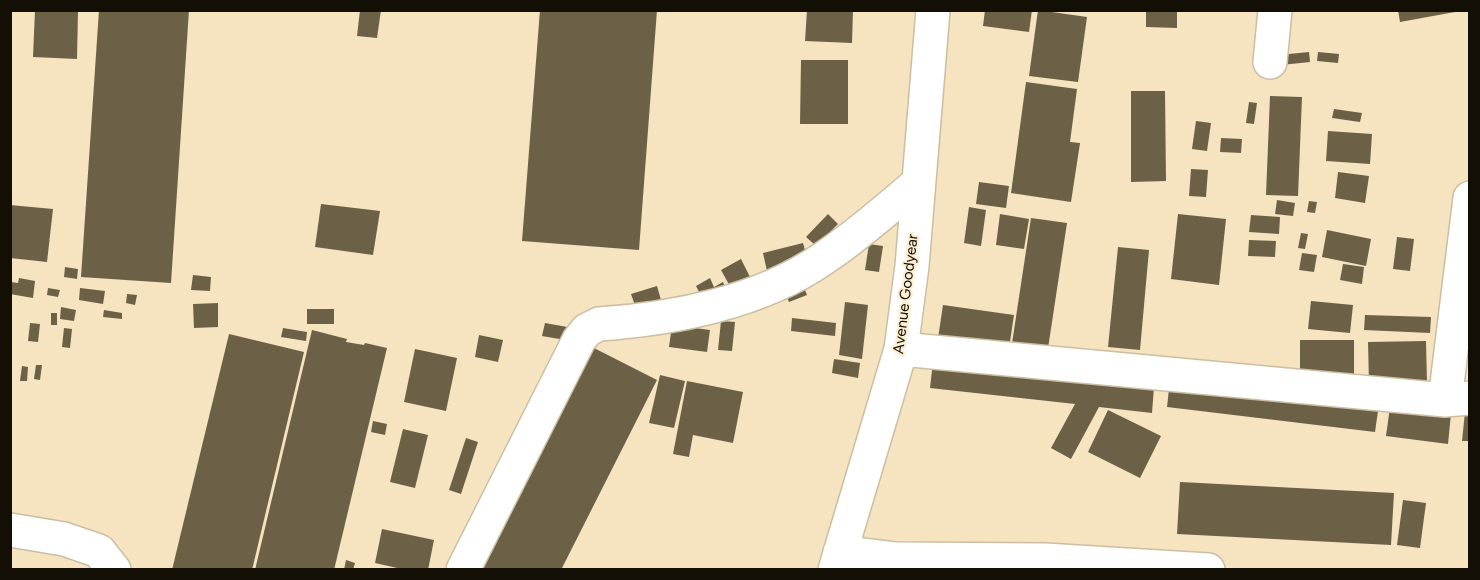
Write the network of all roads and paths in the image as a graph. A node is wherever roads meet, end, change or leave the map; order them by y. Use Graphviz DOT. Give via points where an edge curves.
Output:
graph roads {
  1 [pos="933,10"];
  2 [pos="1275,10"];
  3 [pos="1270,62"];
  4 [pos="917,184"];
  5 [pos="1470,198"];
  6 [pos="901,349"];
  7 [pos="1458,399"];
  8 [pos="10,530"];
  9 [pos="838,561"];
  10 [pos="114,570"];
  11 [pos="463,570"];
  12 [pos="1208,570"];
  1 -- 4 [label="street, Avenue Goodyear"];
  2 -- 3 [label="street"];
  4 -- 6 [label="street, Avenue Goodyear"];
  4 -- 11 [label="street" via="825,258 794,277 711,308 598,324 587,330"];
  5 -- 7 [label="street"];
  6 -- 7 [label="street"];
  6 -- 9 [label="street, Avenue Goodyear"];
  8 -- 10 [label="street" via="64,538 99,551"];
  9 -- 12 [label="street" via="1045,561"];
}
